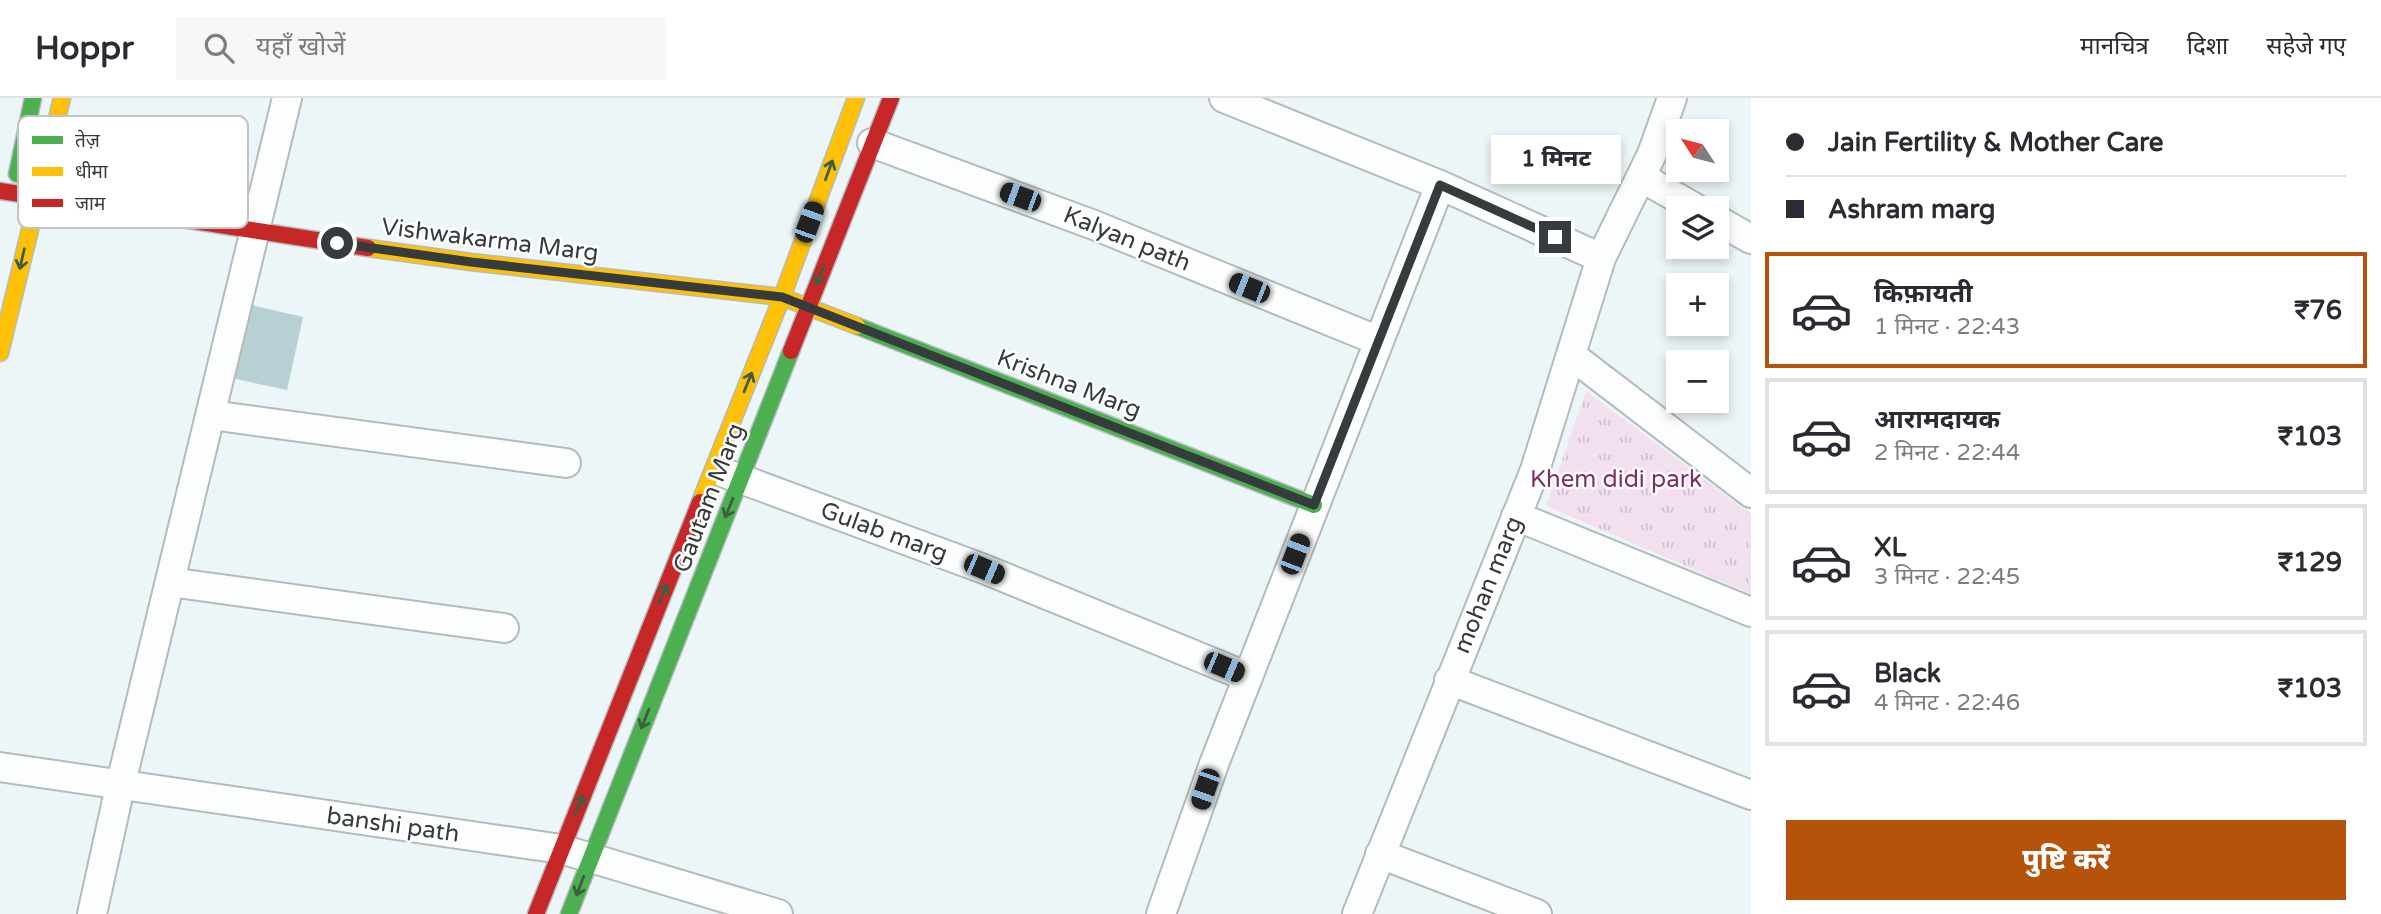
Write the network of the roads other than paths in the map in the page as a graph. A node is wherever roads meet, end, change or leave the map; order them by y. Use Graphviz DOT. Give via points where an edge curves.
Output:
graph roads {
  1 [pos="33,98"];
  2 [pos="62,98"];
  3 [pos="287,98"];
  4 [pos="856,98"];
  5 [pos="1224,98"];
  6 [pos="1672,98"];
  7 [pos="885,99"];
  8 [pos="28,116"];
  9 [pos="57,116"];
  10 [pos="872,143"];
  11 [pos="18,157"];
  12 [pos="1641,177"];
  13 [pos="1440,185"];
  14 [pos="8,196"];
  15 [pos="1674,196"];
  16 [pos="1729,227"];
  17 [pos="30,228"];
  18 [pos="230,228"];
  19 [pos="255,232"];
  20 [pos="1751,239"];
  21 [pos="1601,258"];
  22 [pos="782,297"];
  23 [pos="807,307"];
  24 [pos="1379,341"];
  25 [pos="0,353"];
  26 [pos="1571,355"];
  27 [pos="211,415"];
  28 [pos="566,463"];
  29 [pos="713,469"];
  30 [pos="741,479"];
  31 [pos="1751,493"];
  32 [pos="1314,505"];
  33 [pos="1516,516"];
  34 [pos="170,582"];
  35 [pos="1751,612"];
  36 [pos="504,628"];
  37 [pos="1248,677"];
  38 [pos="1449,680"];
  39 [pos="0,767"];
  40 [pos="120,787"];
  41 [pos="1751,795"];
  42 [pos="561,849"];
  43 [pos="1380,854"];
  44 [pos="590,858"];
  45 [pos="92,914"];
  46 [pos="536,914"];
  47 [pos="569,914"];
  48 [pos="778,914"];
  49 [pos="1161,914"];
  50 [pos="1357,914"];
  51 [pos="1537,914"];
  1 -- 8 [label="street"];
  2 -- 9 [label="street"];
  3 -- 19 [label="street"];
  22 -- 4 [label="street, one-way"];
  5 -- 13 [label="street"];
  6 -- 12 [label="street, mohan marg"];
  7 -- 10 [label="street, Gautam Marg"];
  10 -- 23 [label="street, Gautam Marg, one-way"];
  10 -- 24 [label="street, Kalyan path" via="1094,225"];
  11 -- 14 [label="street"];
  12 -- 15 [label="street"];
  12 -- 21 [label="street, mohan marg"];
  13 -- 21 [label="street"];
  13 -- 24 [label="street"];
  16 -- 20 [label="street"];
  17 -- 25 [label="street, one-way"];
  18 -- 19 [label="street, Vishwakarma Marg"];
  19 -- 22 [label="street, Vishwakarma Marg"];
  19 -- 27 [label="street"];
  21 -- 26 [label="street, mohan marg"];
  22 -- 23 [label="street, Vishwakarma Marg"];
  29 -- 22 [label="street, one-way"];
  23 -- 30 [label="street, Gautam Marg"];
  23 -- 32 [label="street, Krishna Marg"];
  24 -- 32 [label="street"];
  26 -- 31 [label="street"];
  26 -- 33 [label="street, mohan marg"];
  27 -- 28 [label="street"];
  27 -- 34 [label="street"];
  29 -- 30 [label="street, Gulab marg"];
  42 -- 29 [label="street, one-way"];
  30 -- 37 [label="street, Gulab marg" via="984,569"];
  30 -- 44 [label="street, Gautam Marg, one-way"];
  32 -- 37 [label="street"];
  33 -- 35 [label="street"];
  33 -- 38 [label="street, mohan marg"];
  34 -- 36 [label="street"];
  34 -- 40 [label="street"];
  37 -- 49 [label="street"];
  38 -- 41 [label="street"];
  38 -- 43 [label="street, mohan marg"];
  39 -- 40 [label="street, banshi path"];
  40 -- 42 [label="street, banshi path"];
  40 -- 45 [label="street"];
  42 -- 44 [label="street, banshi path"];
  42 -- 46 [label="street"];
  43 -- 50 [label="street, mohan marg"];
  43 -- 51 [label="street"];
  44 -- 47 [label="street, Gautam Marg, one-way"];
  44 -- 48 [label="street, banshi path"];
}
